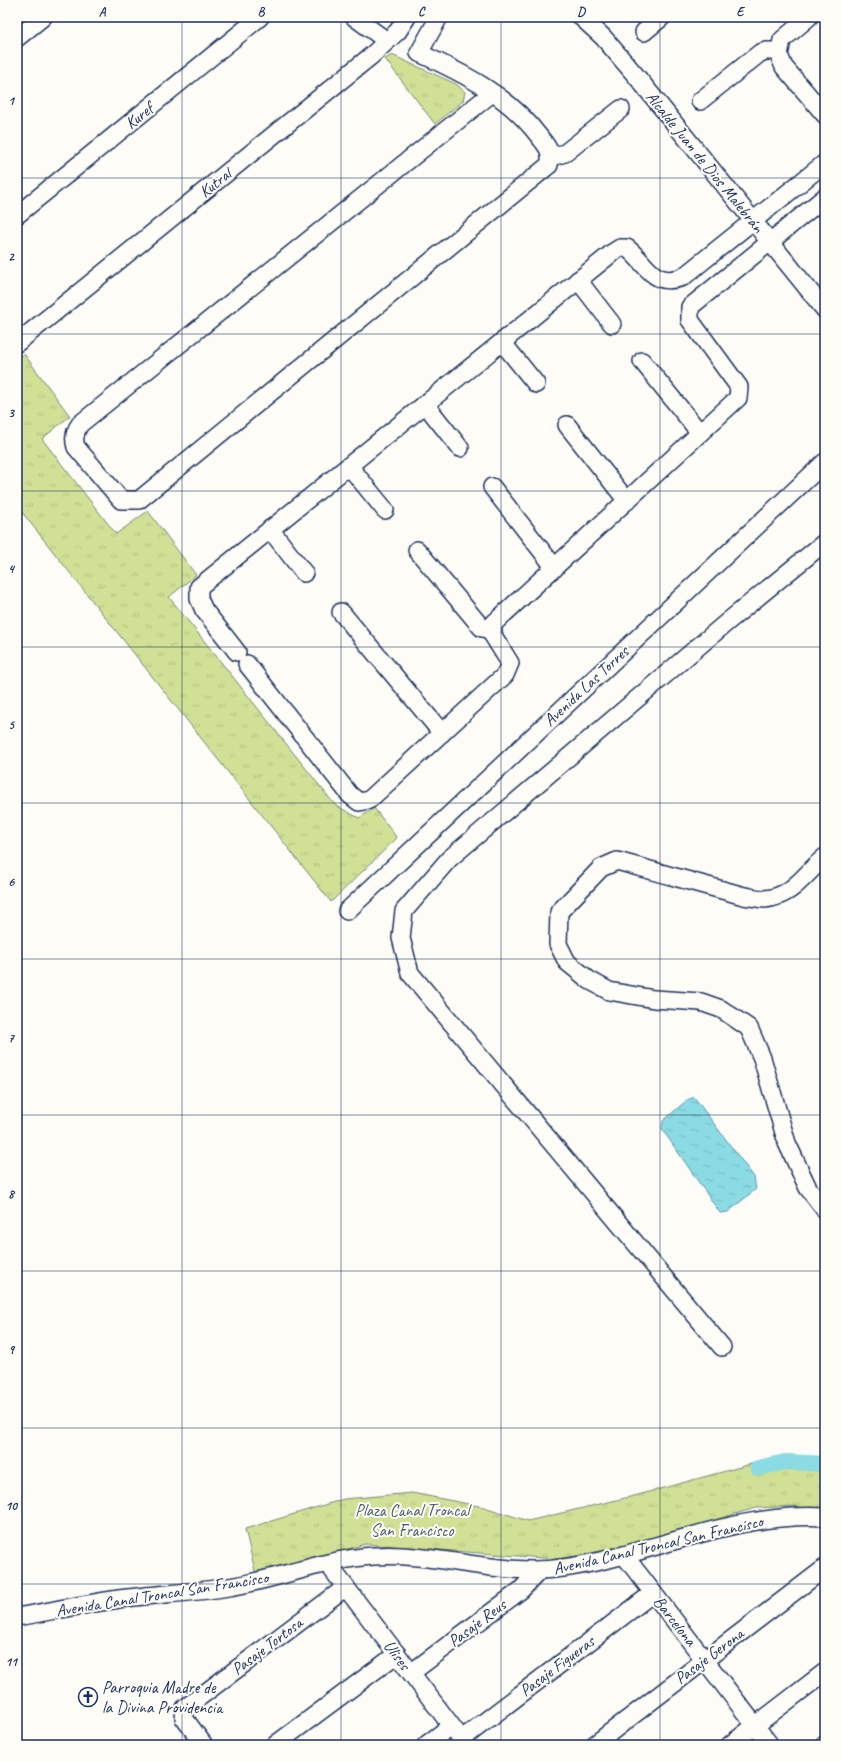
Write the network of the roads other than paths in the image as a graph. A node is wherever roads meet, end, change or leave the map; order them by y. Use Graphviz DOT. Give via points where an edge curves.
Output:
graph roads {
  1 [pos="43,17"];
  2 [pos="260,17"];
  3 [pos="354,17"];
  4 [pos="407,17"];
  5 [pos="439,17"];
  6 [pos="582,17"];
  7 [pos="662,17"];
  8 [pos="809,17"];
  9 [pos="644,32"];
  10 [pos="17,38"];
  11 [pos="387,41"];
  12 [pos="779,50"];
  13 [pos="492,93"];
  14 [pos="700,101"];
  15 [pos="621,109"];
  16 [pos="825,115"];
  17 [pos="551,157"];
  18 [pos="825,163"];
  19 [pos="825,198"];
  20 [pos="17,215"];
  21 [pos="753,220"];
  22 [pos="770,242"];
  23 [pos="578,280"];
  24 [pos="825,310"];
  25 [pos="612,324"];
  26 [pos="502,342"];
  27 [pos="17,344"];
  28 [pos="642,361"];
  29 [pos="536,384"];
  30 [pos="425,404"];
  31 [pos="567,425"];
  32 [pos="700,433"];
  33 [pos="460,448"];
  34 [pos="825,462"];
  35 [pos="349,466"];
  36 [pos="492,487"];
  37 [pos="627,501"];
  38 [pos="385,510"];
  39 [pos="270,529"];
  40 [pos="825,542"];
  41 [pos="417,550"];
  42 [pos="555,568"];
  43 [pos="304,573"];
  44 [pos="341,612"];
  45 [pos="493,630"];
  46 [pos="442,733"];
  47 [pos="825,857"];
  48 [pos="347,911"];
  49 [pos="825,1210"];
  50 [pos="722,1347"];
  51 [pos="825,1517"];
  52 [pos="624,1555"];
  53 [pos="328,1564"];
  54 [pos="825,1568"];
  55 [pos="540,1570"];
  56 [pos="346,1587"];
  57 [pos="653,1594"];
  58 [pos="17,1617"];
  59 [pos="397,1654"];
  60 [pos="705,1660"];
  61 [pos="825,1672"];
  62 [pos="411,1673"];
  63 [pos="451,1726"];
  64 [pos="755,1726"];
  65 [pos="464,1742"];
  66 [pos="204,1745"];
  67 [pos="275,1745"];
  68 [pos="426,1745"];
  69 [pos="594,1745"];
  70 [pos="730,1745"];
  71 [pos="770,1745"];
  1 -- 10 [label="street"];
  2 -- 20 [label="street, Kuref"];
  3 -- 11 [label="street"];
  4 -- 11 [label="street, Kutral" via="398,31"];
  5 -- 13 [label="street" via="419,53 453,69"];
  6 -- 21 [label="street, Alcalde Juan de Dios Malebrán" via="622,59"];
  7 -- 9 [label="street"];
  8 -- 12 [label="street" via="782,40"];
  11 -- 27 [label="street, Kutral"];
  12 -- 14 [label="street" via="766,50 760,53"];
  12 -- 16 [label="street" via="784,67"];
  13 -- 17 [label="street" via="525,118 550,150"];
  13 -- 17 [label="street" via="80,424 74,437 76,447 121,500 139,500 542,171 549,164"];
  15 -- 17 [label="street" via="565,153"];
  18 -- 21 [label="street"];
  19 -- 22 [label="street"];
  21 -- 22 [label="street, Alcalde Juan de Dios Malebrán"];
  21 -- 23 [label="street" via="683,277 666,280 650,272 633,252 627,248 620,248"];
  22 -- 24 [label="street, Alcalde Juan de Dios Malebrán"];
  22 -- 32 [label="street" via="690,307 690,320 739,387 738,398"];
  23 -- 25 [label="street"];
  23 -- 26 [label="street"];
  26 -- 29 [label="street"];
  26 -- 30 [label="street"];
  28 -- 32 [label="street"];
  30 -- 33 [label="street"];
  30 -- 35 [label="street"];
  31 -- 37 [label="street"];
  32 -- 37 [label="street"];
  34 -- 48 [label="street, Avenida Las Torres"];
  35 -- 38 [label="street"];
  35 -- 39 [label="street"];
  36 -- 42 [label="street"];
  37 -- 42 [label="street"];
  39 -- 43 [label="street"];
  39 -- 46 [label="street" via="199,587 199,599 204,610 350,795 359,802 369,800"];
  40 -- 50 [label="street" via="449,859 404,911 401,938 410,973"];
  41 -- 45 [label="street" via="482,628"];
  42 -- 45 [label="street" via="493,624"];
  44 -- 46 [label="street"];
  45 -- 46 [label="street" via="492,634 510,663 505,675"];
  47 -- 49 [label="street" via="795,887 780,896 765,899 744,896 617,862 601,868 559,912 558,944 567,962 589,980 609,991 654,999 701,1002 721,1009 749,1028 762,1058 787,1143 808,1188"];
  51 -- 52 [label="street, Avenida Canal Troncal San Francisco" via="795,1517 736,1525 701,1532"];
  52 -- 55 [label="street, Avenida Canal Troncal San Francisco" via="586,1564"];
  52 -- 57 [label="street, Barcelona"];
  53 -- 55 [label="street, Avenida Canal Troncal San Francisco" via="372,1556 414,1556"];
  53 -- 56 [label="street, Ulises"];
  53 -- 58 [label="street, Avenida Canal Troncal San Francisco" via="230,1587 119,1599"];
  54 -- 60 [label="street, Pasaje Gerona"];
  55 -- 62 [label="street, Pasaje Reus" via="521,1590"];
  56 -- 59 [label="street, Ulises"];
  56 -- 66 [label="street, Pasaje Tortosa" via="185,1708 184,1718"];
  57 -- 60 [label="street, Barcelona"];
  57 -- 65 [label="street, Pasaje Figueras"];
  59 -- 62 [label="street, Ulises"];
  59 -- 67 [label="street"];
  60 -- 64 [label="street, Barcelona"];
  60 -- 69 [label="street, Pasaje Gerona"];
  61 -- 64 [label="street"];
  62 -- 63 [label="street, Ulises"];
  63 -- 65 [label="street, Ulises"];
  63 -- 68 [label="street"];
  64 -- 70 [label="street"];
  64 -- 71 [label="street, Barcelona"];
}
